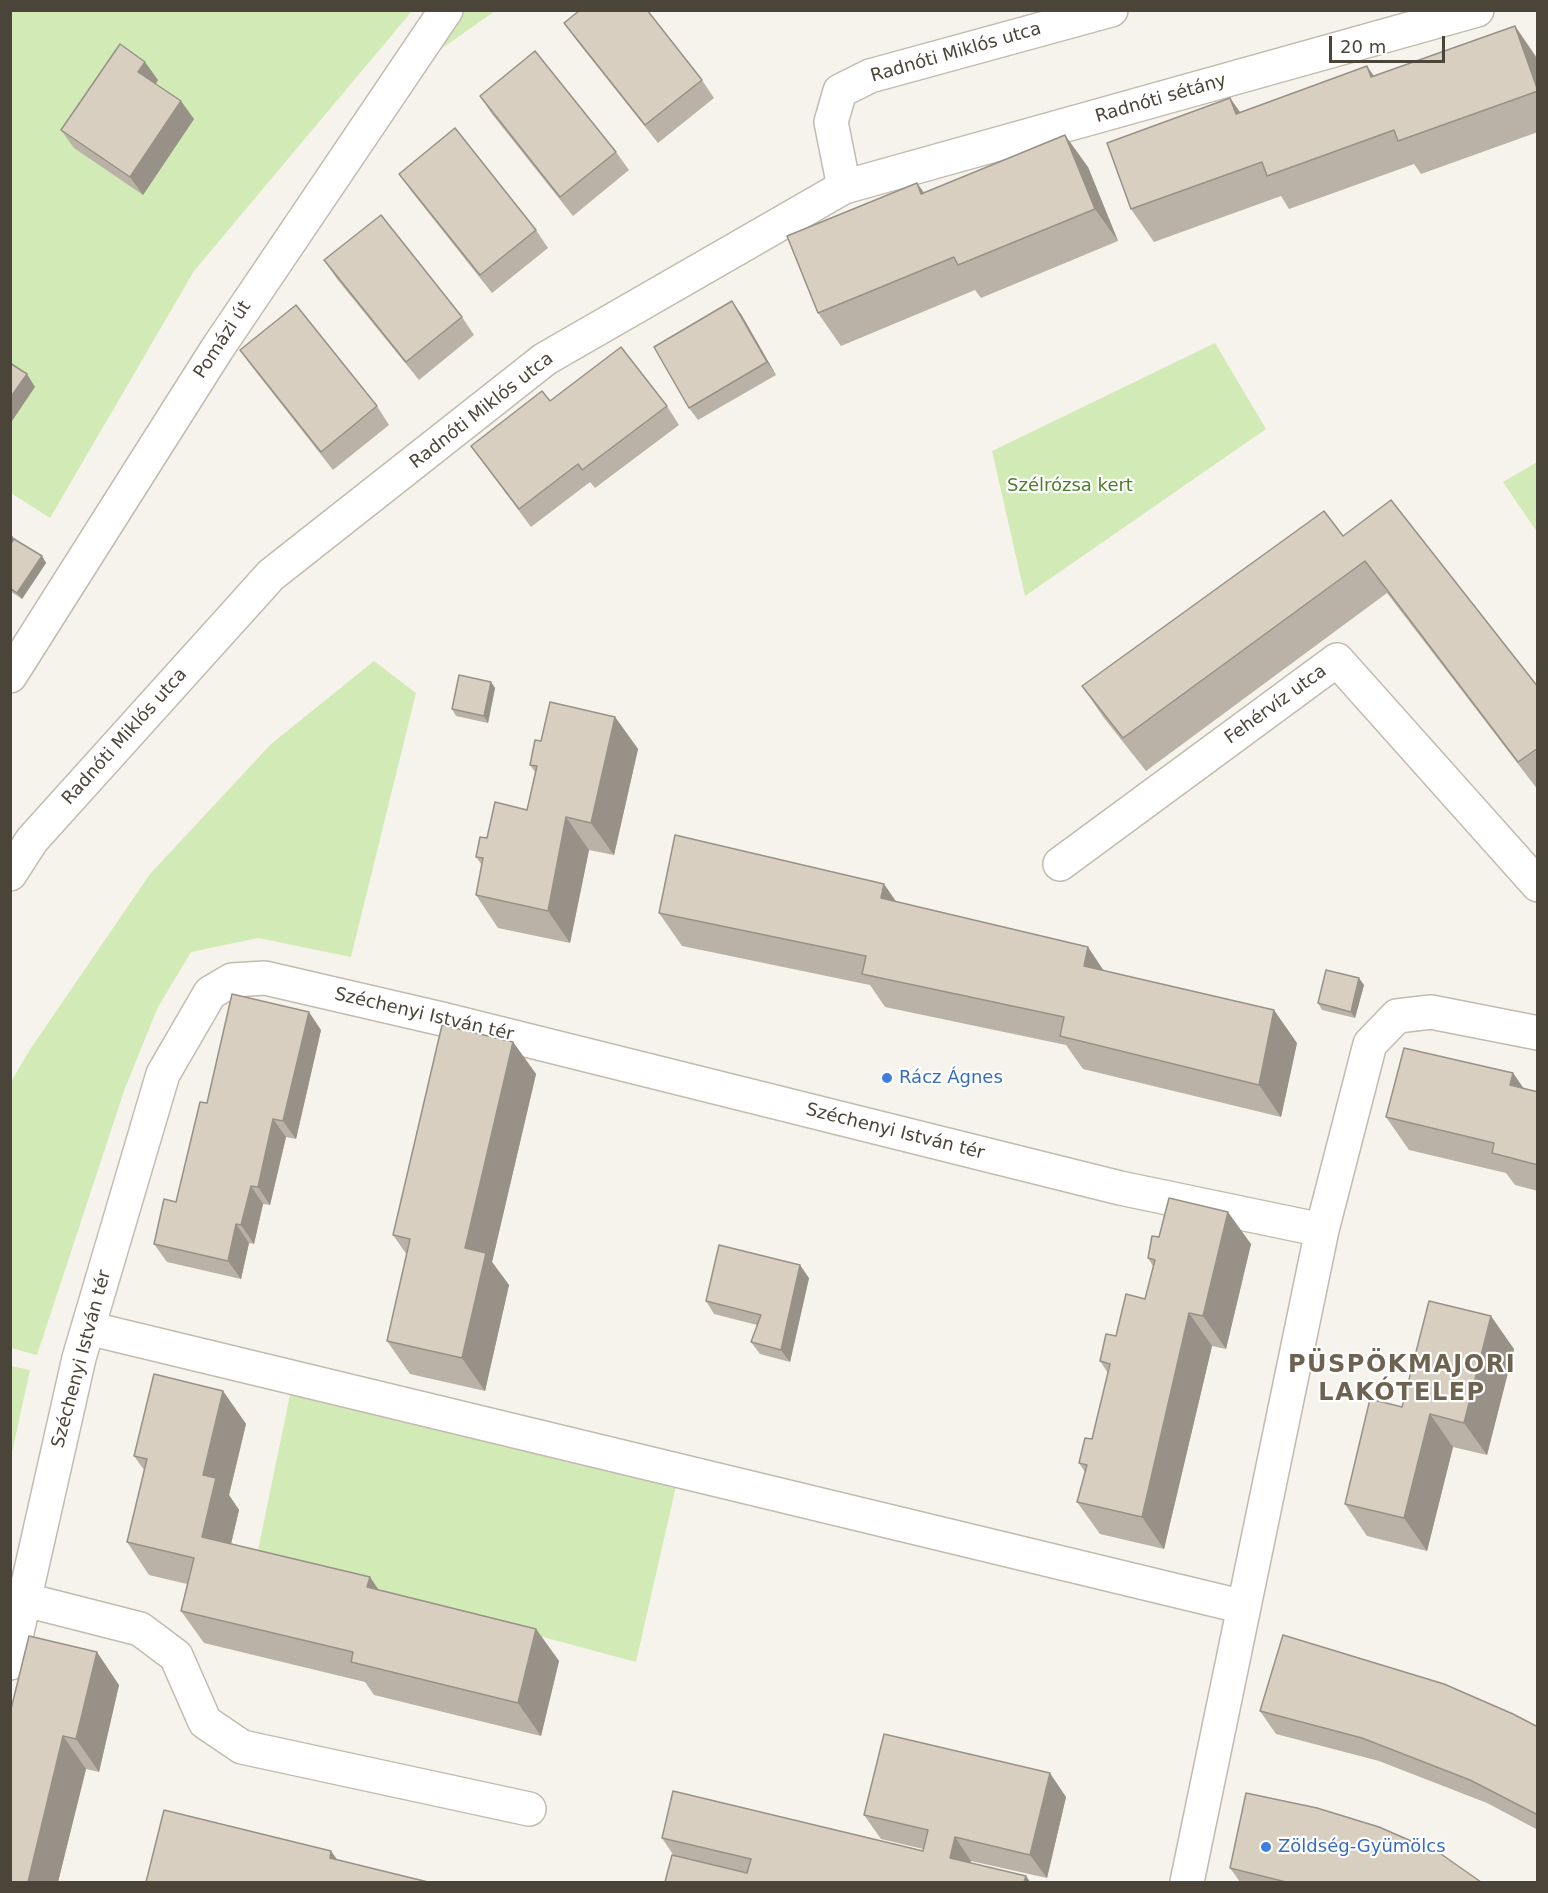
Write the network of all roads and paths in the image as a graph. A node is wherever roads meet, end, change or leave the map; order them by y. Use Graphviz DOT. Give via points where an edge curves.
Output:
graph roads {
  1 [pos="446,10"];
  2 [pos="1111,10"];
  3 [pos="1477,10"];
  4 [pos="844,187"];
  5 [pos="10,676"];
  6 [pos="1060,864"];
  7 [pos="10,874"];
  8 [pos="1538,885"];
  9 [pos="1538,1033"];
  10 [pos="1322,1230"];
  11 [pos="88,1328"];
  12 [pos="26,1600"];
  13 [pos="1244,1607"];
  14 [pos="10,1663"];
  15 [pos="529,1809"];
  16 [pos="1187,1882"];
  1 -- 5 [label="street, Pomázi út" via="216,349"];
  2 -- 4 [label="street, Radnóti Miklós utca" via="870,75 840,91 831,122"];
  3 -- 4 [label="street, Radnóti sétány"];
  4 -- 7 [label="street, Radnóti Miklós utca" via="545,359 271,575 32,840"];
  6 -- 8 [label="street, Fehérvíz utca" via="1337,660"];
  9 -- 10 [label="street" via="1431,1012 1397,1016 1370,1044"];
  10 -- 11 [label="street, Széchenyi István tér" via="1120,1188 265,978 232,980 210,993 163,1074"];
  10 -- 13 [label="street"];
  11 -- 12 [label="street, Széchenyi István tér"];
  11 -- 13 [label="street"];
  12 -- 14 [label="street, Széchenyi István tér"];
  12 -- 15 [label="street" via="140,1629 176,1656 205,1722 242,1747"];
  13 -- 16 [label="street"];
}
